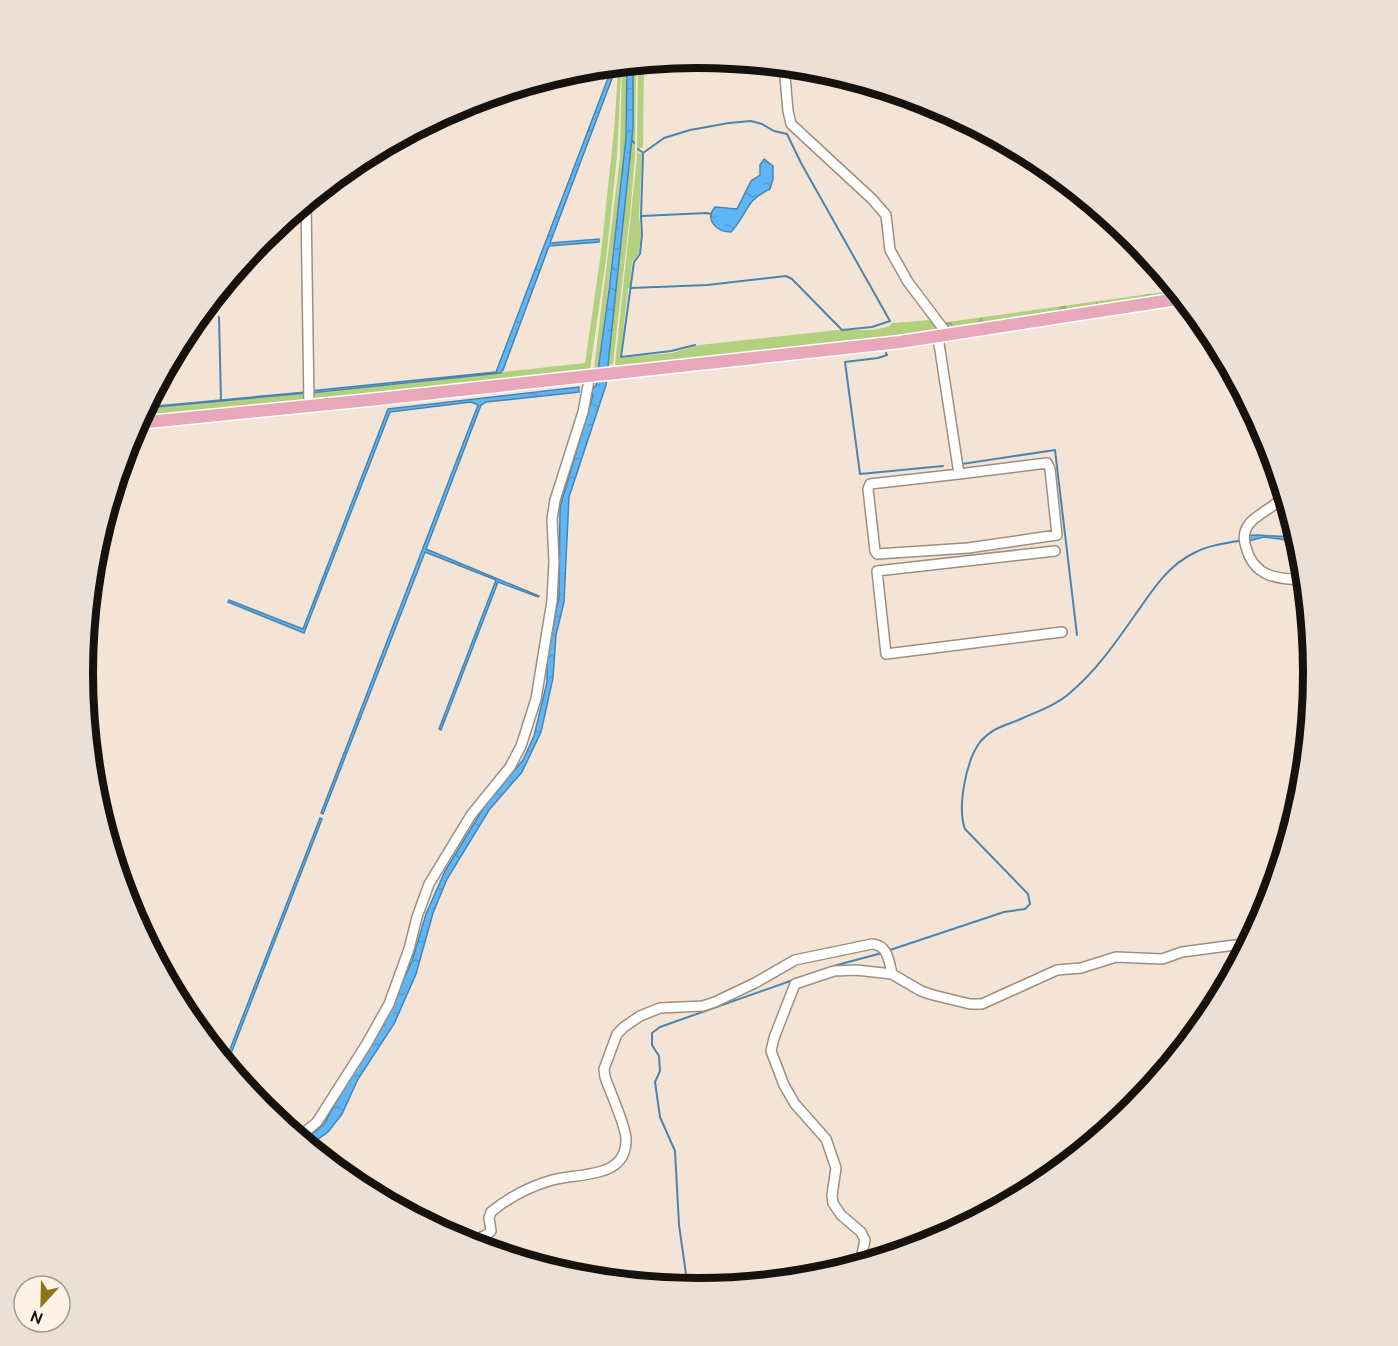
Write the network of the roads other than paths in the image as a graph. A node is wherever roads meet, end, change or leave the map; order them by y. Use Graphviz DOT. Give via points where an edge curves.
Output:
graph roads {
  1 [pos="785,74"];
  2 [pos="306,213"];
  3 [pos="1175,299"];
  4 [pos="943,336"];
  5 [pos="592,375"];
  6 [pos="309,406"];
  7 [pos="148,422"];
  8 [pos="959,474"];
  9 [pos="1279,500"];
  10 [pos="1032,539"];
  11 [pos="968,548"];
  12 [pos="1055,551"];
  13 [pos="1034,553"];
  14 [pos="904,554"];
  15 [pos="970,560"];
  16 [pos="906,567"];
  17 [pos="1297,580"];
  18 [pos="1062,632"];
  19 [pos="1240,944"];
  20 [pos="892,974"];
  21 [pos="305,1132"];
  22 [pos="481,1237"];
  23 [pos="862,1256"];
  1 -- 4 [label="street" via="791,124 886,215 890,250"];
  2 -- 6 [label="street"];
  3 -- 4 [label="main road"];
  4 -- 5 [label="main road"];
  4 -- 8 [label="street"];
  5 -- 6 [label="main road"];
  5 -- 21 [label="street" via="555,500 552,601 536,699 521,746 510,767 471,815 429,884 388,1004 317,1122"];
  6 -- 7 [label="main road"];
  8 -- 10 [label="street" via="1048,465 1057,535"];
  8 -- 14 [label="street" via="868,486 877,554"];
  9 -- 17 [label="street" via="1251,522 1245,531 1245,546 1255,568"];
  10 -- 11 [label="street"];
  10 -- 13 [label="street"];
  11 -- 14 [label="street"];
  11 -- 15 [label="street"];
  12 -- 13 [label="street"];
  13 -- 15 [label="street"];
  14 -- 16 [label="street"];
  15 -- 16 [label="street"];
  16 -- 18 [label="street" via="877,571 886,654"];
  19 -- 20 [label="street" via="1182,952 1162,959 1116,957 1081,968 1057,970 982,1004 933,996"];
  20 -- 22 [label="street" via="885,949 872,944 795,960 715,1002 660,1008 632,1021 617,1034 604,1069 625,1129 622,1157 607,1170 549,1181 527,1190 491,1212 491,1231"];
  20 -- 23 [label="street" via="843,969 795,984 771,1051 795,1104 826,1139 836,1168 833,1203 861,1232 865,1240"];
}
